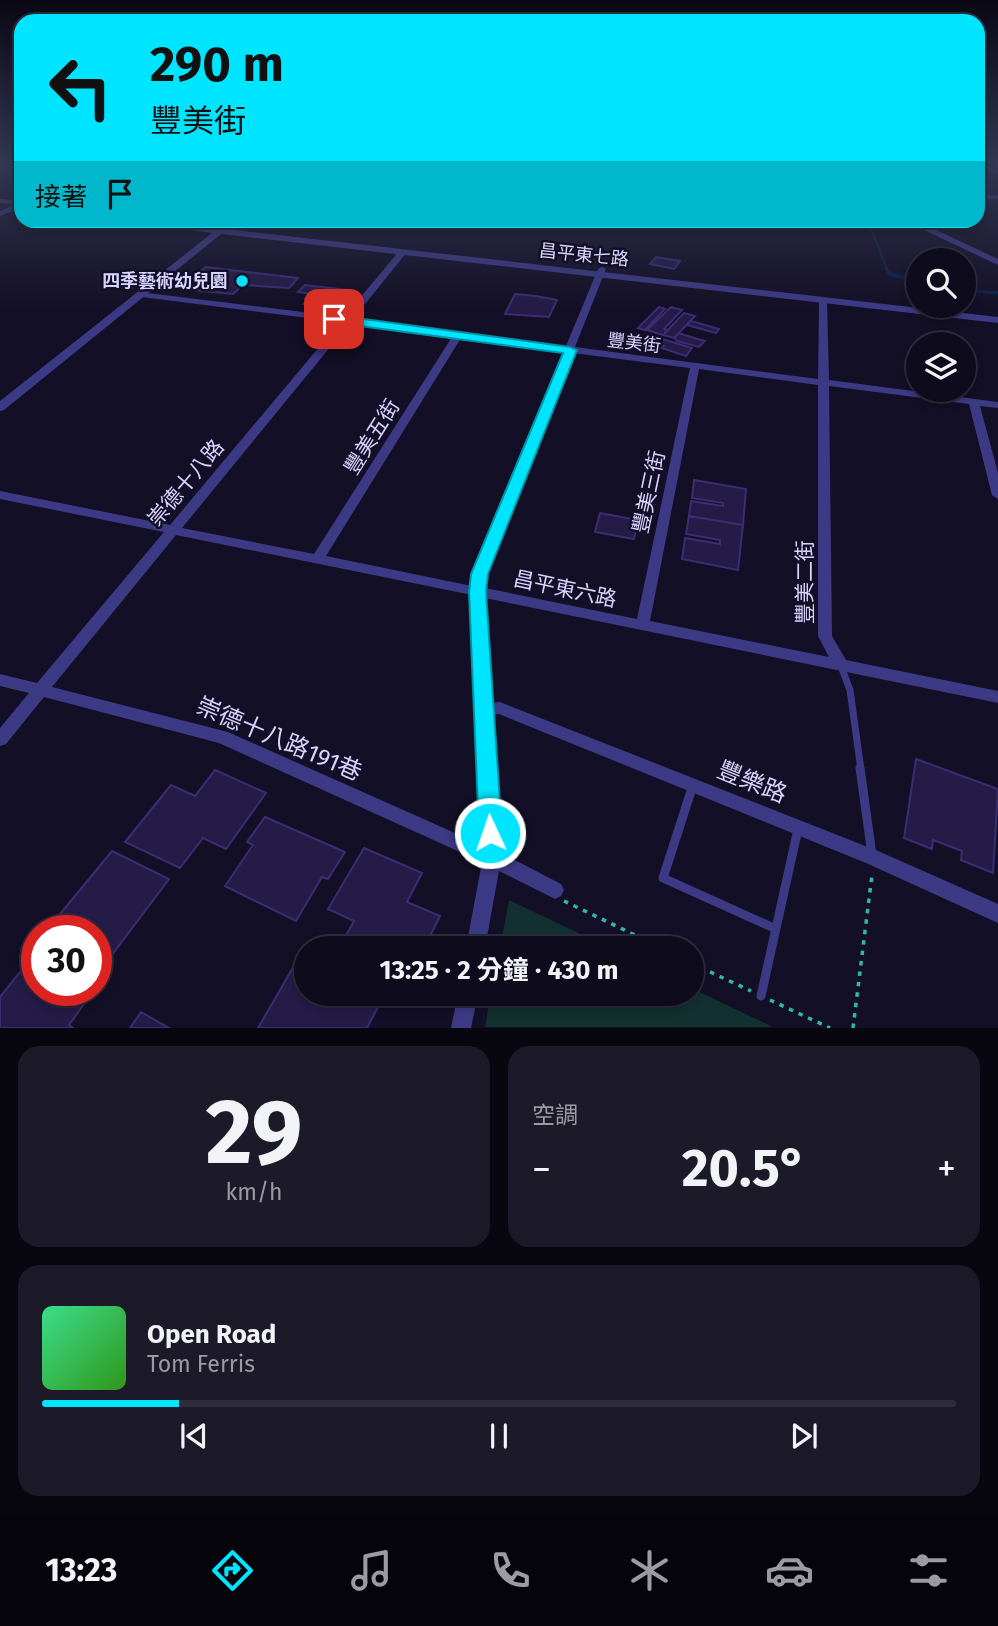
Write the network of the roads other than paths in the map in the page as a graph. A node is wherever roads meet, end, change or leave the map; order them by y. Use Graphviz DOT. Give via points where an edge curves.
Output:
graph roads {
  1 [pos="224,228"];
  2 [pos="240,228"];
  3 [pos="242,228"];
  4 [pos="924,228"];
  5 [pos="403,252"];
  6 [pos="998,262"];
  7 [pos="601,272"];
  8 [pos="142,294"];
  9 [pos="823,300"];
  10 [pos="906,304"];
  11 [pos="976,311"];
  12 [pos="998,314"];
  13 [pos="998,320"];
  14 [pos="346,321"];
  15 [pos="458,335"];
  16 [pos="570,350"];
  17 [pos="695,366"];
  18 [pos="824,383"];
  19 [pos="906,393"];
  20 [pos="974,402"];
  21 [pos="998,405"];
  22 [pos="0,407"];
  23 [pos="0,495"];
  24 [pos="998,495"];
  25 [pos="171,530"];
  26 [pos="317,560"];
  27 [pos="477,592"];
  28 [pos="642,626"];
  29 [pos="841,665"];
  30 [pos="0,680"];
  31 [pos="40,690"];
  32 [pos="998,697"];
  33 [pos="484,710"];
  34 [pos="0,739"];
  35 [pos="693,785"];
  36 [pos="798,828"];
  37 [pos="872,857"];
  38 [pos="492,858"];
  39 [pos="555,890"];
  40 [pos="998,914"];
  41 [pos="776,929"];
  42 [pos="478,936"];
  43 [pos="761,996"];
  44 [pos="465,1006"];
  45 [pos="461,1027"];
  1 -- 8 [label="street"];
  2 -- 5 [label="street, 昌平東七路"];
  3 -- 7 [label="street, 昌平東七路"];
  4 -- 6 [label="street"];
  5 -- 7 [label="street, 昌平東七路"];
  5 -- 14 [label="street, 崇德十八路"];
  7 -- 9 [label="street, 昌平東七路"];
  7 -- 10 [label="street, 昌平東七路"];
  7 -- 16 [label="street"];
  8 -- 14 [label="street, 豐美街"];
  8 -- 22 [label="street"];
  9 -- 13 [label="street, 昌平東七路"];
  9 -- 18 [label="street, 豐美二街"];
  11 -- 12 [label="street"];
  14 -- 15 [label="street, 豐美街"];
  14 -- 25 [label="street, 崇德十八路"];
  15 -- 16 [label="street, 豐美街"];
  15 -- 26 [label="street, 豐美五街"];
  16 -- 17 [label="street, 豐美街"];
  16 -- 27 [label="street" via="479,574"];
  17 -- 18 [label="street, 豐美街"];
  17 -- 28 [label="street, 豐美三街"];
  18 -- 19 [label="street, 豐美街"];
  18 -- 29 [label="street, 豐美二街" via="825,636"];
  20 -- 21 [label="street, 豐美街"];
  20 -- 24 [label="street"];
  23 -- 25 [label="street, 昌平東六路"];
  25 -- 26 [label="street, 昌平東六路"];
  25 -- 31 [label="street, 崇德十八路"];
  26 -- 27 [label="street, 昌平東六路"];
  27 -- 28 [label="street, 昌平東六路"];
  27 -- 33 [label="street"];
  28 -- 29 [label="street, 昌平東六路"];
  29 -- 32 [label="street, 昌平東六路"];
  29 -- 37 [label="lane, 豐美二街" via="850,690"];
  30 -- 31 [label="street, 崇德十八路191巷"];
  31 -- 34 [label="street, 崇德十八路"];
  31 -- 38 [label="street, 崇德十八路191巷" via="222,737"];
  33 -- 35 [label="street, 豐樂路" via="500,708"];
  33 -- 38 [label="street"];
  35 -- 36 [label="street, 豐樂路"];
  35 -- 41 [label="lane" via="663,878"];
  36 -- 37 [label="street, 豐樂路"];
  36 -- 41 [label="lane"];
  37 -- 40 [label="street, 豐樂路"];
  38 -- 39 [label="street, 崇德十八路191巷"];
  38 -- 42 [label="street"];
  41 -- 43 [label="lane"];
  44 -- 45 [label="street"];
}
